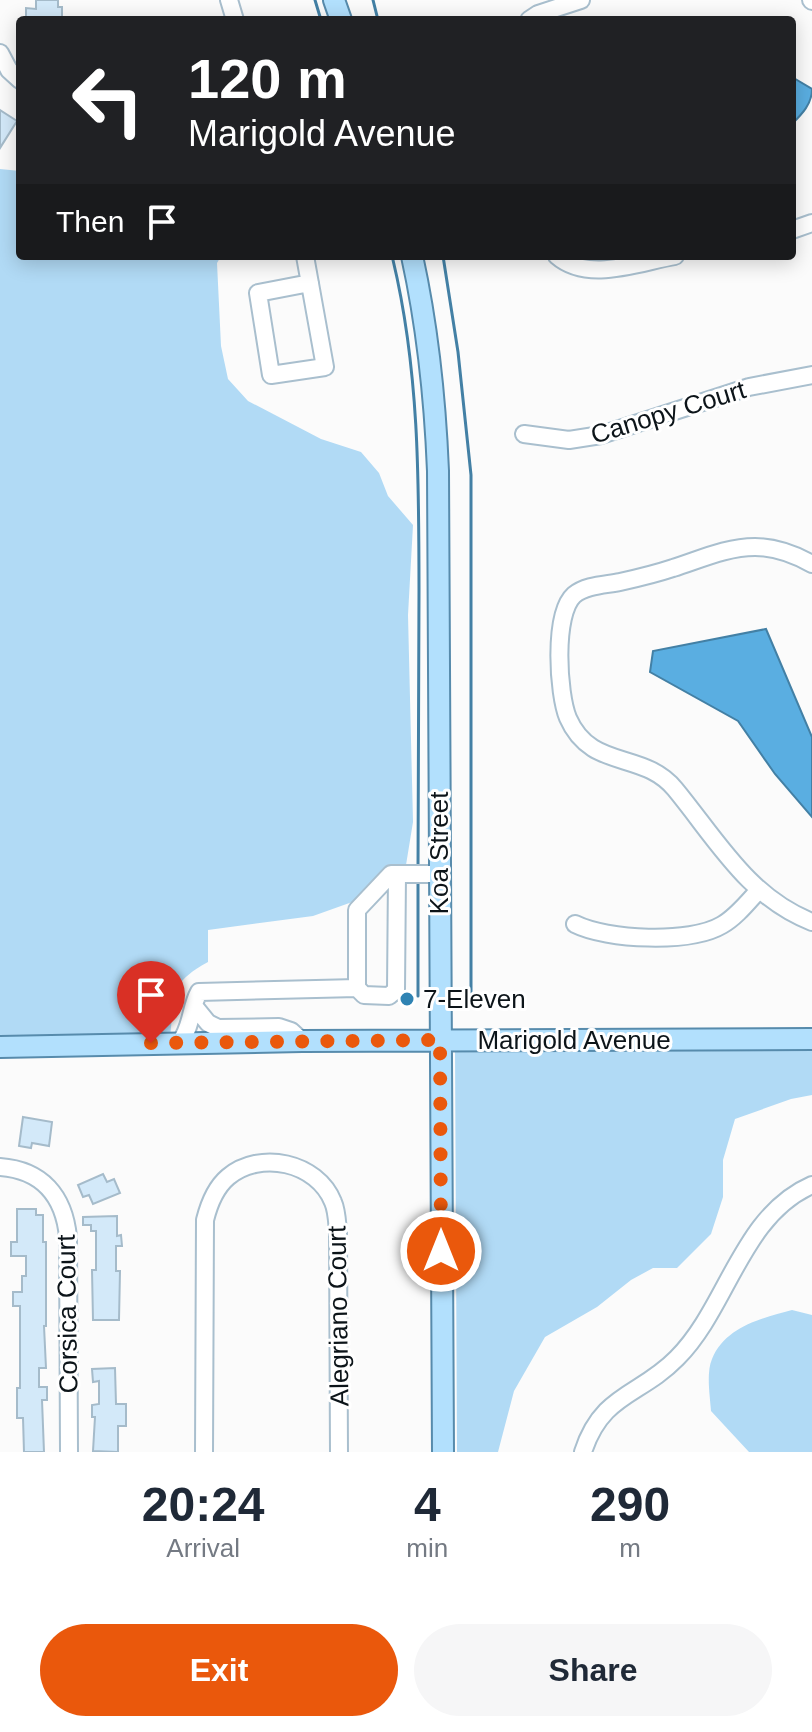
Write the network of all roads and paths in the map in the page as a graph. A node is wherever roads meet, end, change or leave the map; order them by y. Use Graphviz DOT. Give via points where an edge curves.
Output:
graph roads {
  1 [pos="581,0"];
  2 [pos="535,16"];
  3 [pos="0,53"];
  4 [pos="16,76"];
  5 [pos="306,260"];
  6 [pos="413,260"];
  7 [pos="563,260"];
  8 [pos="651,260"];
  9 [pos="310,283"];
  10 [pos="812,375"];
  11 [pos="524,434"];
  12 [pos="812,564"];
  13 [pos="397,874"];
  14 [pos="439,874"];
  15 [pos="758,891"];
  16 [pos="812,922"];
  17 [pos="575,924"];
  18 [pos="357,988"];
  19 [pos="195,1007"];
  20 [pos="812,1039"];
  21 [pos="440,1040"];
  22 [pos="302,1041"];
  23 [pos="180,1042"];
  24 [pos="0,1047"];
  25 [pos="0,1167"];
  26 [pos="812,1185"];
  27 [pos="69,1452"];
  28 [pos="204,1452"];
  29 [pos="339,1452"];
  30 [pos="443,1452"];
  31 [pos="583,1452"];
  1 -- 2 [label="street"];
  3 -- 4 [label="street"];
  5 -- 9 [label="street"];
  6 -- 14 [label="main road, Koa Street" via="435,389"];
  7 -- 8 [label="street" via="590,270"];
  9 -- 9 [label="street" via="325,367 271,375 258,293"];
  10 -- 11 [label="street, Canopy Court" via="749,387 601,435 569,440"];
  12 -- 15 [label="street" via="774,549 733,549 652,575 587,588 572,596 562,613 561,687 581,749 649,769 668,782"];
  13 -- 14 [label="street"];
  13 -- 18 [label="street" via="391,874 357,910"];
  13 -- 18 [label="street" via="396,990 389,996 364,995"];
  14 -- 21 [label="main road, Koa Street"];
  15 -- 16 [label="street"];
  15 -- 17 [label="street" via="724,924 697,935 608,936"];
  18 -- 19 [label="street" via="206,990 199,992"];
  19 -- 22 [label="street" via="218,1028 279,1027"];
  19 -- 23 [label="street"];
  20 -- 21 [label="main road, Marigold Avenue"];
  21 -- 22 [label="main road, Marigold Avenue"];
  21 -- 30 [label="main road, Koa Street"];
  22 -- 23 [label="main road, Marigold Avenue"];
  23 -- 24 [label="main road, Marigold Avenue"];
  25 -- 27 [label="street, Corsica Court" via="45,1182 64,1213"];
  26 -- 31 [label="street" via="768,1217 684,1350 611,1404"];
  28 -- 29 [label="street, Alegriano Court" via="205,1220 227,1178 265,1162 312,1175 335,1210"];
}
